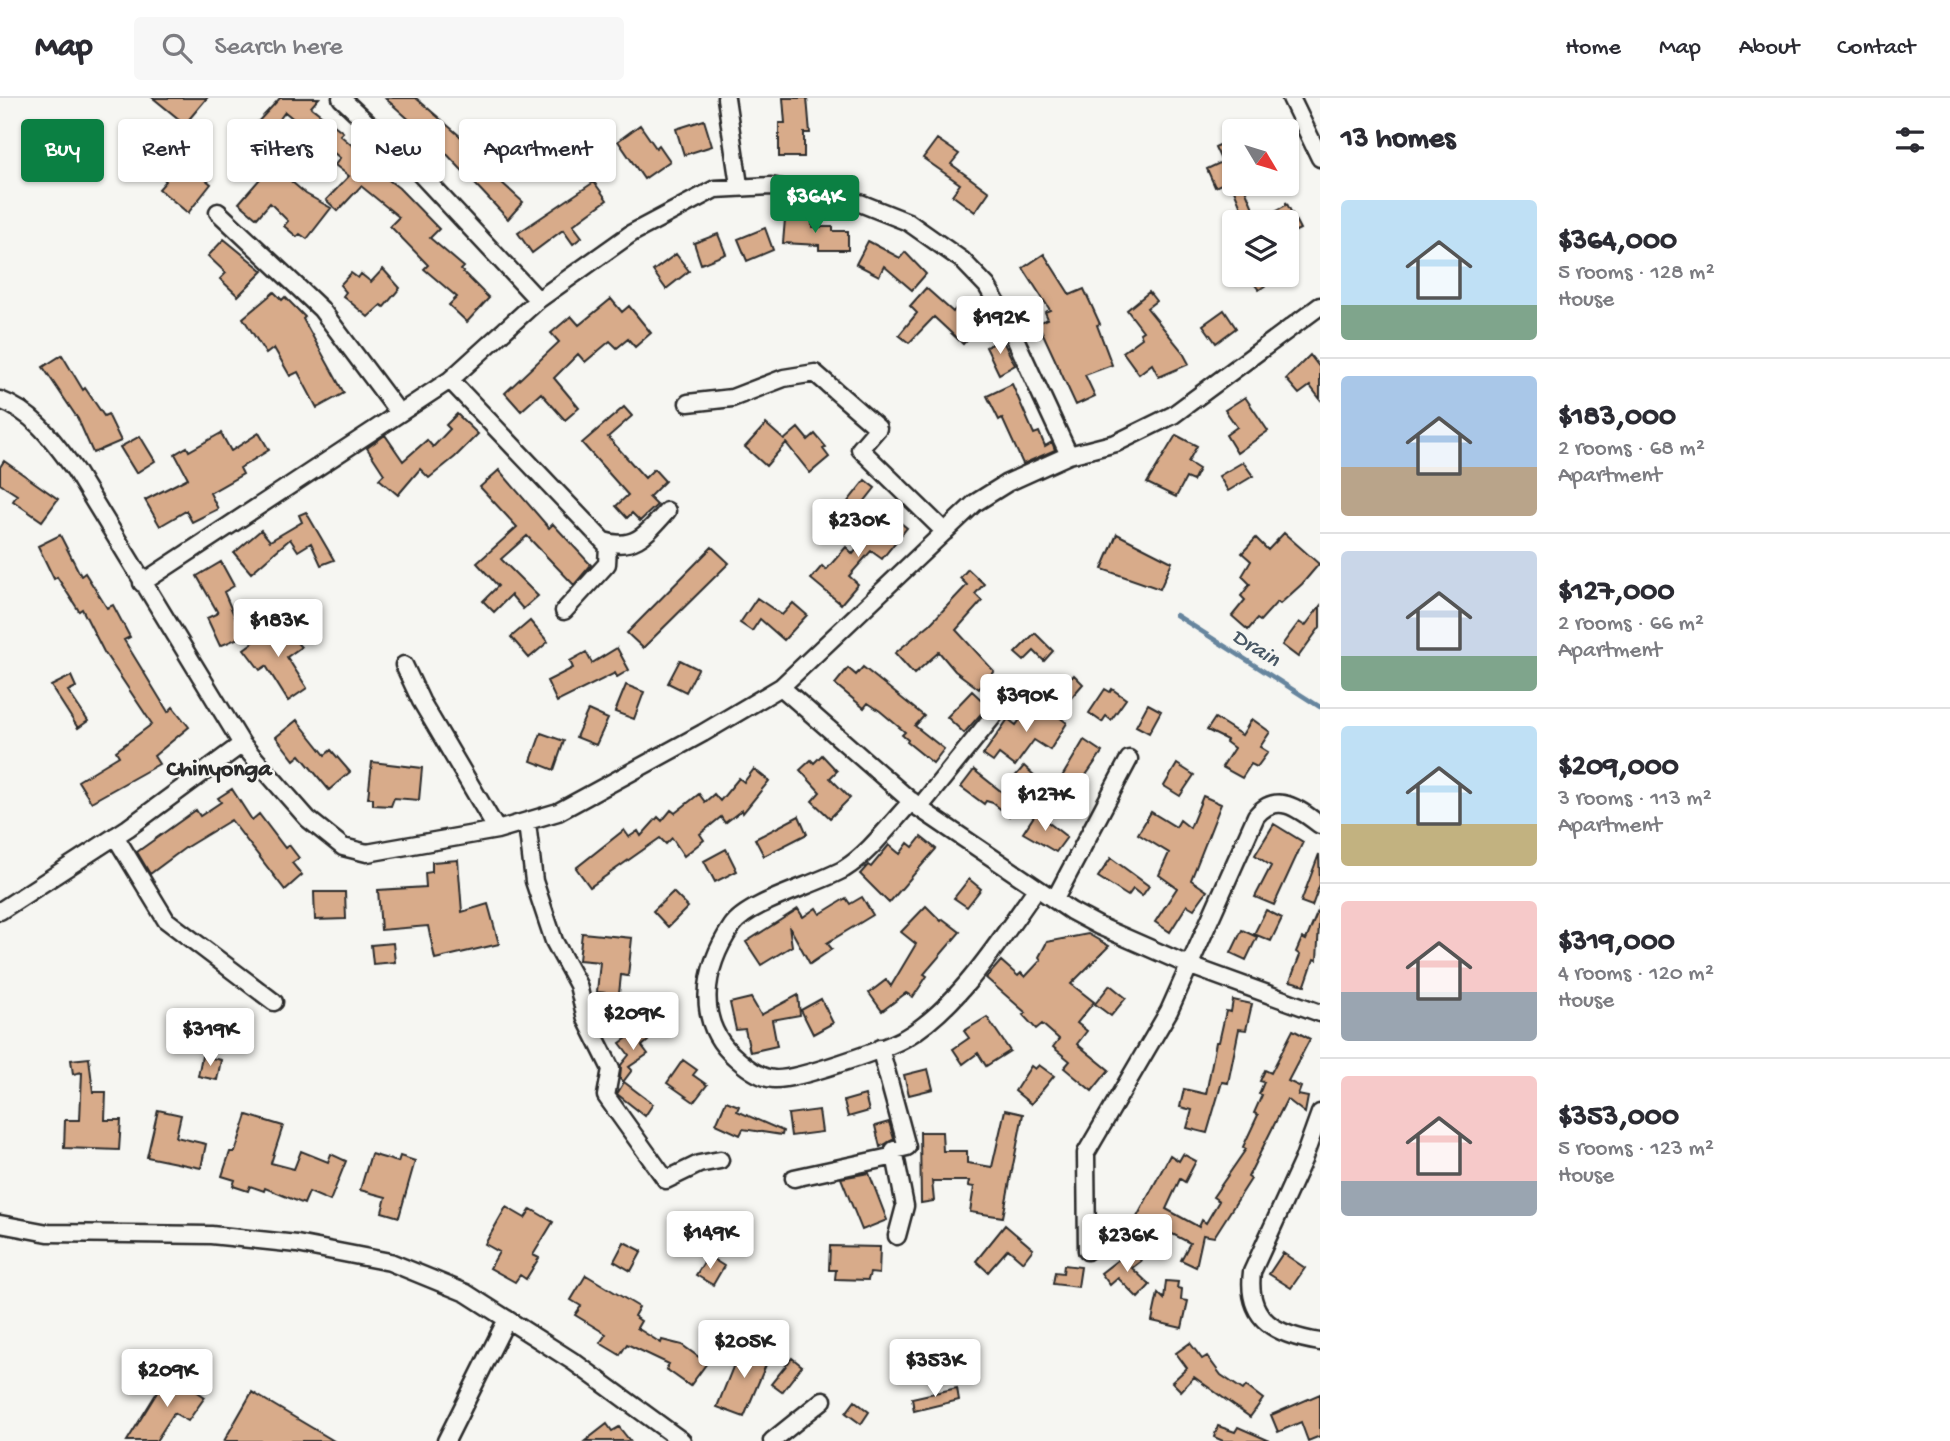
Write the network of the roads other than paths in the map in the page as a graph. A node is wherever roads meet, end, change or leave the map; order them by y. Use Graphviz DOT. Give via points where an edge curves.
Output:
graph roads {
  1 [pos="341,98"];
  2 [pos="726,98"];
  3 [pos="1291,98"];
  4 [pos="1320,158"];
  5 [pos="739,185"];
  6 [pos="218,212"];
  7 [pos="538,300"];
  8 [pos="1320,306"];
  9 [pos="450,380"];
  10 [pos="0,400"];
  11 [pos="688,404"];
  12 [pos="399,413"];
  13 [pos="1069,455"];
  14 [pos="667,510"];
  15 [pos="945,532"];
  16 [pos="604,541"];
  17 [pos="142,583"];
  18 [pos="564,611"];
  19 [pos="404,665"];
  20 [pos="781,687"];
  21 [pos="1016,688"];
  22 [pos="242,744"];
  23 [pos="1129,759"];
  24 [pos="915,805"];
  25 [pos="527,823"];
  26 [pos="1320,825"];
  27 [pos="497,830"];
  28 [pos="116,836"];
  29 [pos="1037,888"];
  30 [pos="1055,900"];
  31 [pos="0,911"];
  32 [pos="1188,965"];
  33 [pos="274,1002"];
  34 [pos="1320,1013"];
  35 [pos="880,1048"];
  36 [pos="1320,1113"];
  37 [pos="895,1156"];
  38 [pos="720,1160"];
  39 [pos="794,1178"];
  40 [pos="0,1224"];
  41 [pos="897,1236"];
  42 [pos="1087,1251"];
  43 [pos="507,1319"];
  44 [pos="1320,1342"];
  45 [pos="823,1400"];
  46 [pos="446,1441"];
  47 [pos="682,1441"];
  48 [pos="772,1441"];
  1 -- 7 [label="street" via="412,165"];
  2 -- 5 [label="street"];
  3 -- 4 [label="street"];
  5 -- 7 [label="street" via="715,189 654,220"];
  5 -- 13 [label="street" via="771,186 860,203 908,222 962,260 987,286 1007,321"];
  6 -- 12 [label="street" via="321,309"];
  7 -- 9 [label="street"];
  8 -- 13 [label="street" via="1173,415 1116,443"];
  9 -- 12 [label="street"];
  9 -- 16 [label="street"];
  10 -- 17 [label="street" via="47,432"];
  11 -- 15 [label="street" via="732,398 784,378 815,373 878,428 860,449"];
  12 -- 17 [label="street"];
  13 -- 15 [label="street" via="986,496"];
  14 -- 16 [label="street" via="631,544"];
  15 -- 20 [label="street"];
  16 -- 18 [label="street" via="607,565"];
  17 -- 22 [label="street"];
  19 -- 27 [label="street"];
  20 -- 24 [label="street"];
  20 -- 25 [label="street" via="558,813"];
  21 -- 24 [label="street"];
  22 -- 27 [label="street" via="308,819 343,847 367,853"];
  22 -- 28 [label="street"];
  23 -- 30 [label="street"];
  24 -- 29 [label="street"];
  24 -- 35 [label="street" via="847,867 734,922 713,965 705,997 721,1046 749,1069 774,1079"];
  25 -- 27 [label="street"];
  25 -- 38 [label="street" via="534,881 554,942 578,985 586,1019 611,1069 606,1096 612,1107 666,1180 699,1164"];
  26 -- 32 [label="street" via="1296,807 1278,802 1264,806"];
  28 -- 31 [label="street"];
  28 -- 33 [label="street" via="166,920"];
  29 -- 30 [label="street"];
  29 -- 35 [label="street" via="932,1020 903,1040"];
  30 -- 32 [label="street" via="1099,926"];
  32 -- 34 [label="street"];
  32 -- 42 [label="street" via="1169,1011 1086,1153"];
  35 -- 37 [label="street" via="907,1147 894,1150"];
  36 -- 44 [label="street" via="1252,1272 1250,1291 1260,1316 1277,1331"];
  37 -- 39 [label="street"];
  37 -- 41 [label="street" via="905,1206"];
  40 -- 43 [label="street" via="48,1233 211,1235 297,1244 390,1262 466,1293"];
  43 -- 46 [label="street"];
  43 -- 47 [label="street"];
  45 -- 48 [label="street"];
}
